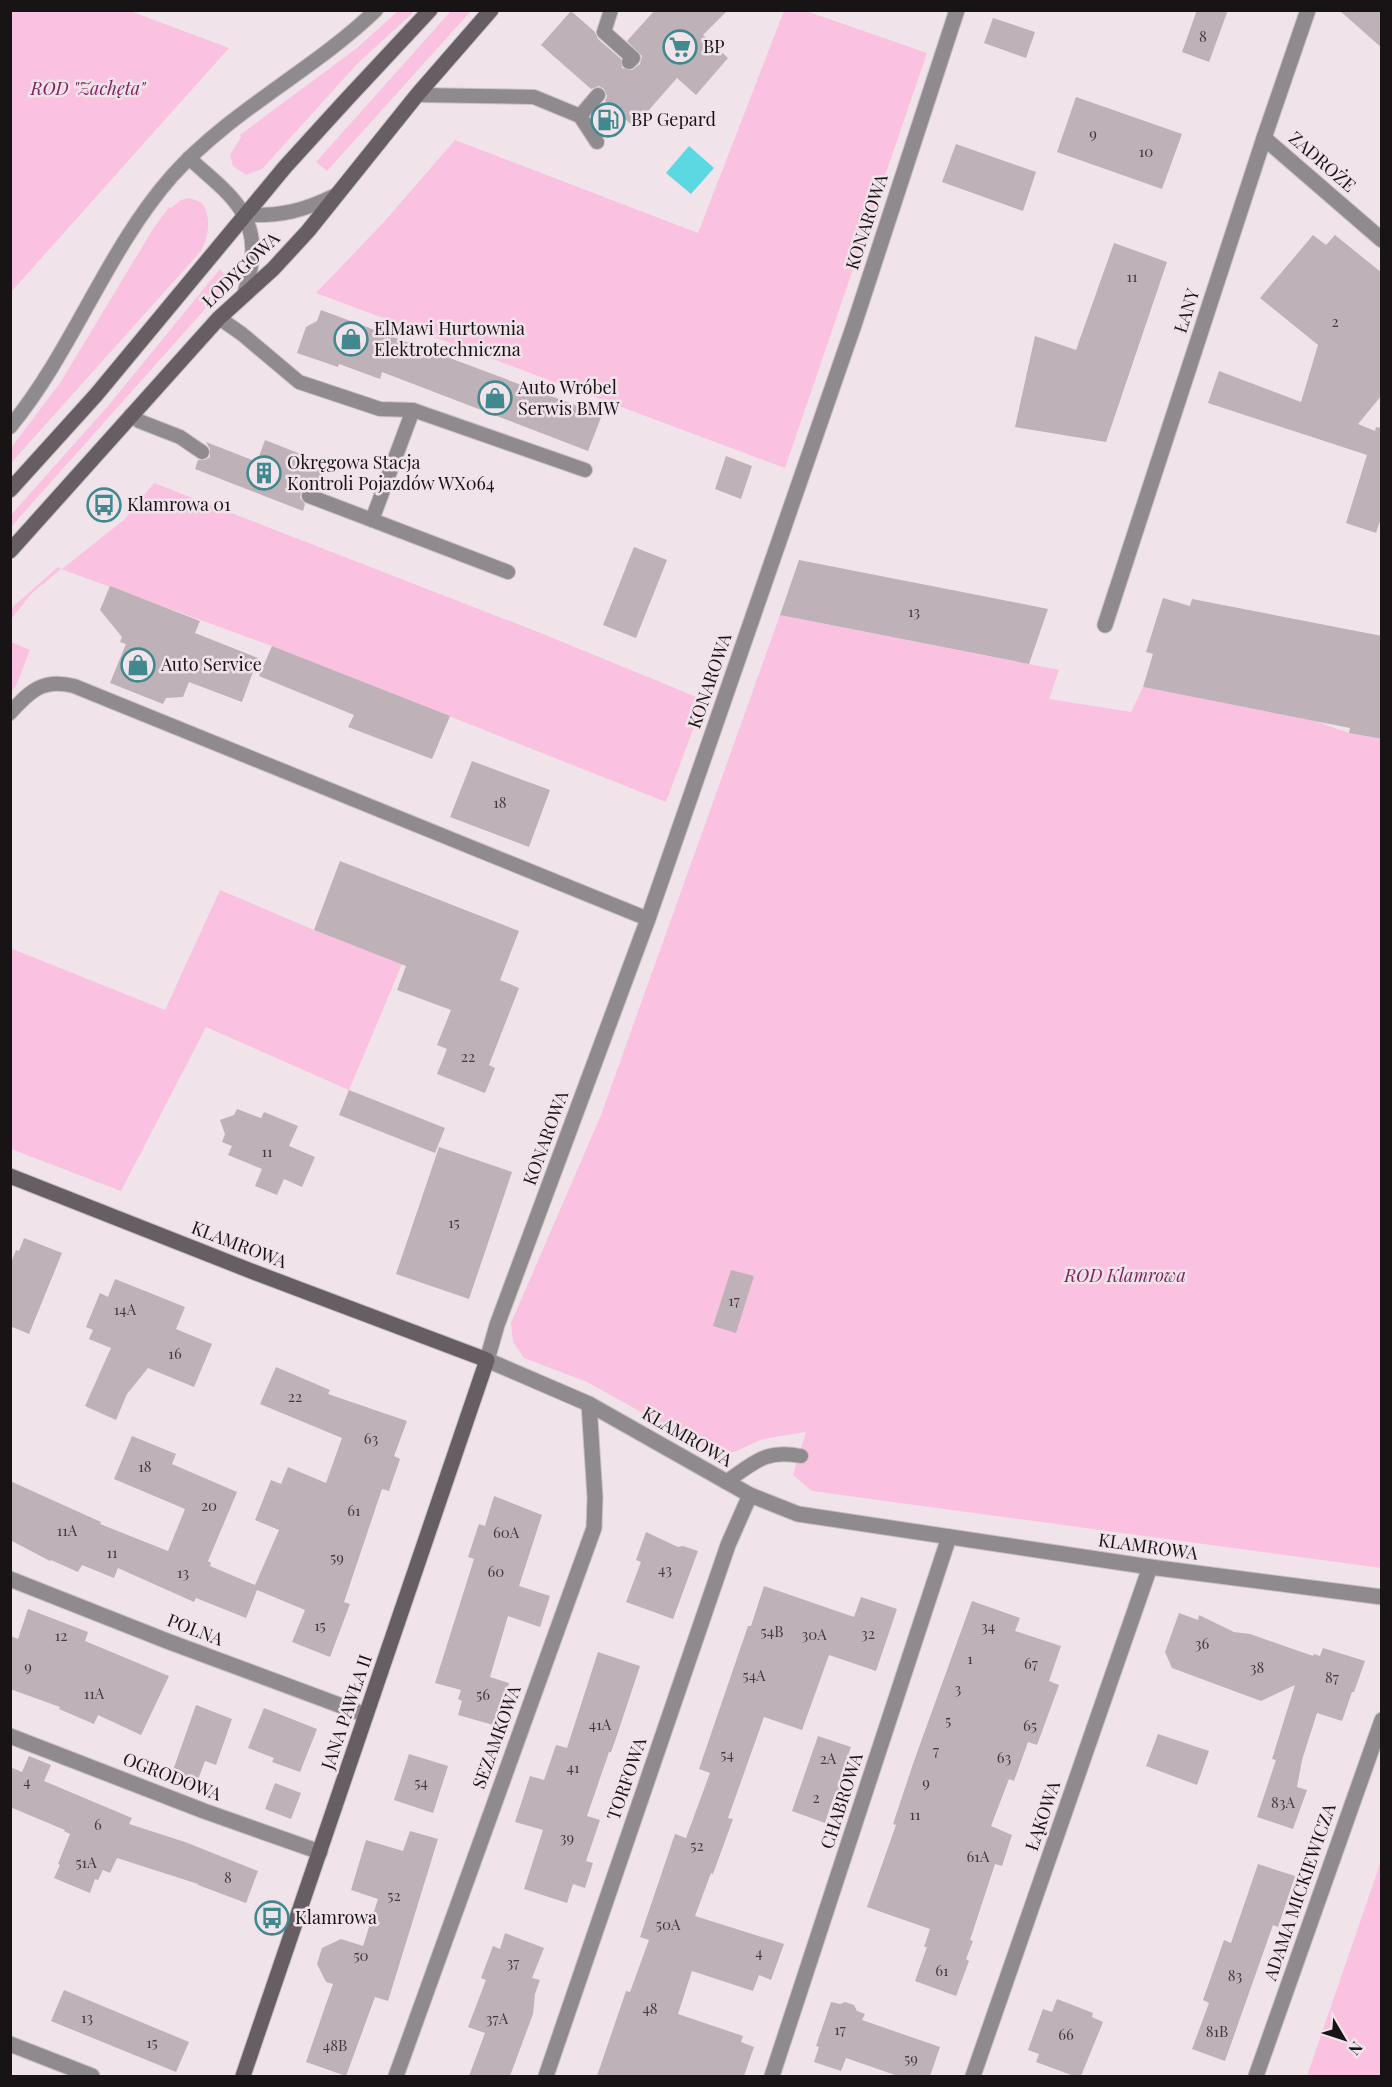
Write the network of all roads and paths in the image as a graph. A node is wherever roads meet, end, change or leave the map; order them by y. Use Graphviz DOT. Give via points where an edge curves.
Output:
graph roads {
  1 [pos="376,10"];
  2 [pos="430,10"];
  3 [pos="491,10"];
  4 [pos="611,10"];
  5 [pos="957,10"];
  6 [pos="1308,10"];
  7 [pos="629,62"];
  8 [pos="417,95"];
  9 [pos="598,95"];
  10 [pos="580,116"];
  11 [pos="1264,138"];
  12 [pos="597,142"];
  13 [pos="189,158"];
  14 [pos="340,193"];
  15 [pos="246,215"];
  16 [pos="1382,240"];
  17 [pos="244,295"];
  18 [pos="219,318"];
  19 [pos="413,410"];
  20 [pos="131,415"];
  21 [pos="10,427"];
  22 [pos="202,452"];
  23 [pos="585,470"];
  24 [pos="10,490"];
  25 [pos="309,496"];
  26 [pos="372,520"];
  27 [pos="10,550"];
  28 [pos="508,572"];
  29 [pos="1105,625"];
  30 [pos="10,713"];
  31 [pos="648,919"];
  32 [pos="10,1176"];
  33 [pos="487,1360"];
  34 [pos="589,1404"];
  35 [pos="801,1456"];
  36 [pos="726,1482"];
  37 [pos="750,1495"];
  38 [pos="949,1537"];
  39 [pos="1150,1567"];
  40 [pos="10,1579"];
  41 [pos="1382,1597"];
  42 [pos="366,1715"];
  43 [pos="1382,1720"];
  44 [pos="10,1736"];
  45 [pos="320,1852"];
  46 [pos="10,2044"];
  47 [pos="92,2076"];
  48 [pos="243,2076"];
  49 [pos="396,2076"];
  50 [pos="546,2076"];
  51 [pos="772,2076"];
  52 [pos="973,2076"];
  53 [pos="1256,2076"];
  1 -- 13 [label="lane"];
  2 -- 15 [label="main road, ŁODYGOWA"];
  3 -- 8 [label="main road, ŁODYGOWA"];
  4 -- 7 [label="lane" via="604,32 633,58"];
  5 -- 31 [label="street, KONAROWA" via="854,325"];
  6 -- 11 [label="street, ŁANY"];
  8 -- 10 [label="lane" via="534,97"];
  8 -- 14 [label="main road, ŁODYGOWA"];
  9 -- 10 [label="lane"];
  10 -- 12 [label="lane"];
  11 -- 16 [label="street, ZADROŻE"];
  11 -- 29 [label="street, ŁANY"];
  13 -- 15 [label="lane" via="236,200"];
  13 -- 21 [label="lane" via="127,236 44,381"];
  14 -- 15 [label="lane" via="309,208 266,216"];
  14 -- 17 [label="main road, ŁODYGOWA" via="284,257"];
  15 -- 17 [label="lane" via="253,245"];
  15 -- 24 [label="main road, ŁODYGOWA" via="96,395"];
  17 -- 18 [label="main road, ŁODYGOWA"];
  18 -- 19 [label="lane" via="299,382 380,409"];
  18 -- 20 [label="main road, ŁODYGOWA"];
  19 -- 23 [label="lane"];
  19 -- 26 [label="lane"];
  20 -- 22 [label="lane" via="139,422 180,437"];
  20 -- 27 [label="main road, ŁODYGOWA"];
  25 -- 26 [label="lane"];
  26 -- 28 [label="lane"];
  30 -- 31 [label="lane" via="38,687 74,686"];
  31 -- 33 [label="street, KONAROWA"];
  32 -- 33 [label="main road, KLAMROWA"];
  33 -- 34 [label="street, KLAMROWA"];
  33 -- 42 [label="main road, JANA PAWŁA II"];
  34 -- 36 [label="street, KLAMROWA"];
  34 -- 49 [label="street, SEZAMKOWA" via="594,1528"];
  35 -- 36 [label="lane" via="783,1453 759,1459"];
  36 -- 37 [label="street, KLAMROWA"];
  37 -- 38 [label="street, KLAMROWA" via="798,1514"];
  37 -- 50 [label="street, TORFOWA" via="732,1536"];
  38 -- 39 [label="street, KLAMROWA"];
  38 -- 51 [label="street, CHABROWA"];
  39 -- 41 [label="street, KLAMROWA"];
  39 -- 52 [label="street, ŁĄKOWA"];
  40 -- 42 [label="street, POLNA"];
  42 -- 45 [label="main road, JANA PAWŁA II"];
  43 -- 53 [label="street, ADAMA MICKIEWICZA"];
  44 -- 45 [label="street, OGRODOWA"];
  45 -- 48 [label="main road, JANA PAWŁA II"];
  46 -- 47 [label="street"];
}
